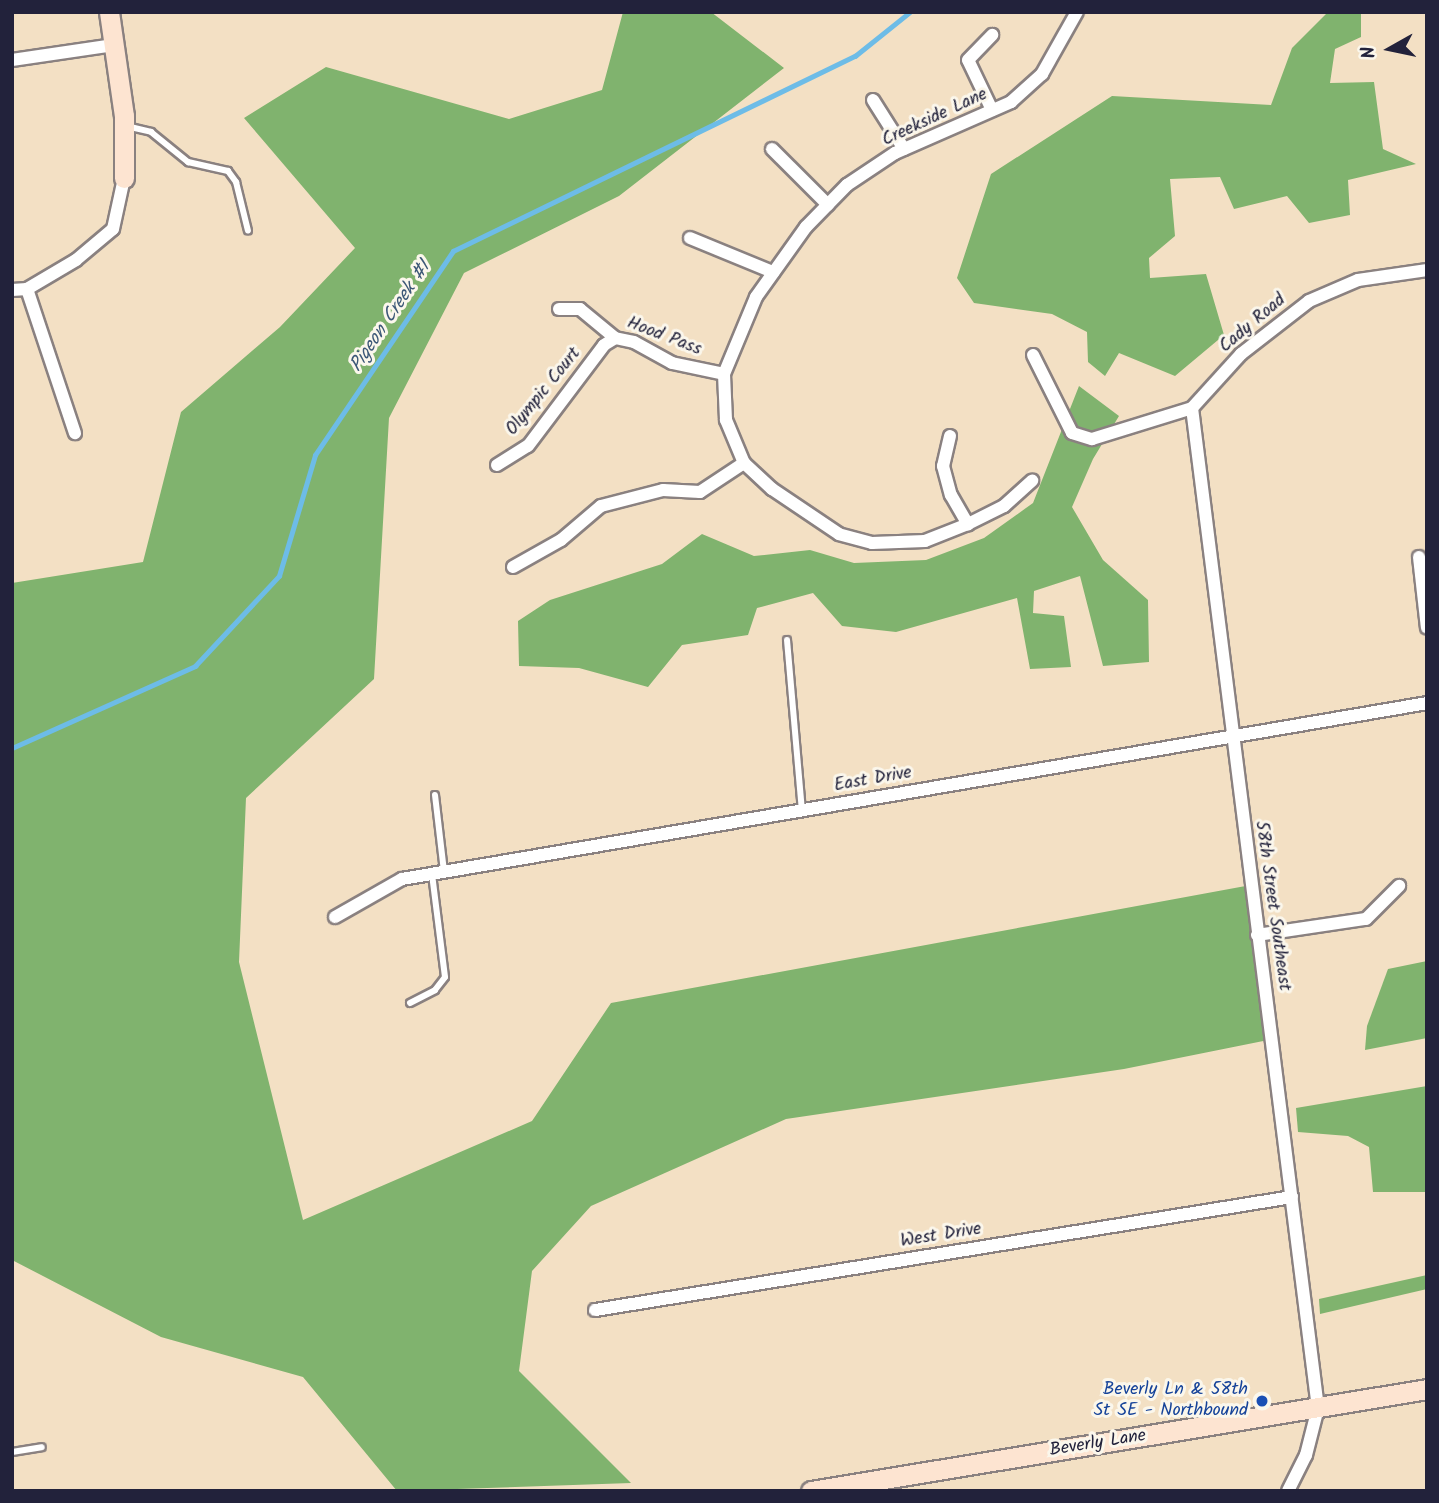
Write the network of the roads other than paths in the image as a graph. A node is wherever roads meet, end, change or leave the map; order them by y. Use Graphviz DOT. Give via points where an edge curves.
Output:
graph roads {
  1 [pos="109,12"];
  2 [pos="1077,12"];
  3 [pos="992,35"];
  4 [pos="114,45"];
  5 [pos="12,60"];
  6 [pos="873,100"];
  7 [pos="992,110"];
  8 [pos="124,125"];
  9 [pos="772,149"];
  10 [pos="904,149"];
  11 [pos="124,178"];
  12 [pos="828,205"];
  13 [pos="248,231"];
  14 [pos="690,238"];
  15 [pos="1427,270"];
  16 [pos="774,272"];
  17 [pos="27,289"];
  18 [pos="12,290"];
  19 [pos="559,309"];
  20 [pos="615,338"];
  21 [pos="1032,355"];
  22 [pos="724,374"];
  23 [pos="1192,408"];
  24 [pos="75,433"];
  25 [pos="950,436"];
  26 [pos="744,463"];
  27 [pos="497,465"];
  28 [pos="1032,481"];
  29 [pos="968,524"];
  30 [pos="1419,557"];
  31 [pos="513,567"];
  32 [pos="1427,628"];
  33 [pos="787,640"];
  34 [pos="1427,704"];
  35 [pos="1231,737"];
  36 [pos="435,795"];
  37 [pos="802,810"];
  38 [pos="438,873"];
  39 [pos="1399,886"];
  40 [pos="335,916"];
  41 [pos="1258,936"];
  42 [pos="410,1003"];
  43 [pos="1292,1197"];
  44 [pos="595,1310"];
  45 [pos="1427,1389"];
  46 [pos="1318,1408"];
  47 [pos="42,1447"];
  48 [pos="12,1452"];
  49 [pos="811,1491"];
  50 [pos="1288,1491"];
  1 -- 4 [label="street"];
  2 -- 7 [label="street, Creekside Lane" via="1042,74 1012,102"];
  3 -- 7 [label="street" via="968,60"];
  4 -- 5 [label="street"];
  4 -- 8 [label="street"];
  6 -- 10 [label="street"];
  7 -- 10 [label="street, Creekside Lane"];
  8 -- 11 [label="street"];
  8 -- 13 [label="lane" via="151,132 188,162 228,171 236,182"];
  9 -- 12 [label="street"];
  10 -- 12 [label="street, Creekside Lane" via="847,185"];
  11 -- 17 [label="street" via="113,229 76,260"];
  12 -- 16 [label="street, Creekside Lane"];
  14 -- 16 [label="street"];
  15 -- 23 [label="street, Cady Road" via="1358,280 1309,301 1241,354"];
  16 -- 22 [label="street, Creekside Lane" via="756,297"];
  17 -- 18 [label="street"];
  17 -- 24 [label="street"];
  19 -- 20 [label="street, Hood Pass" via="580,309"];
  20 -- 22 [label="street, Hood Pass" via="691,370"];
  20 -- 27 [label="street, Olympic Court" via="604,345 528,446"];
  21 -- 23 [label="street" via="1072,433 1092,439"];
  22 -- 26 [label="street, Creekside Lane" via="726,420"];
  23 -- 35 [label="street, 58th Street Southeast"];
  25 -- 29 [label="street" via="943,466 951,495"];
  26 -- 29 [label="street, Creekside Lane" via="772,489 839,534 872,543 925,541"];
  26 -- 31 [label="street" via="700,492 663,490 601,506 561,540"];
  28 -- 29 [label="street, Creekside Lane" via="1004,506"];
  30 -- 32 [label="street"];
  33 -- 37 [label="lane"];
  34 -- 35 [label="street, East Drive"];
  35 -- 37 [label="street, East Drive"];
  35 -- 41 [label="street, 58th Street Southeast"];
  36 -- 38 [label="lane"];
  37 -- 38 [label="street, East Drive"];
  38 -- 40 [label="street, East Drive" via="402,879"];
  38 -- 42 [label="lane" via="445,977 435,990"];
  39 -- 41 [label="street" via="1366,919"];
  41 -- 43 [label="street, 58th Street Southeast"];
  43 -- 44 [label="street, West Drive"];
  43 -- 46 [label="street, 58th Street Southeast"];
  45 -- 46 [label="street, Beverly Lane"];
  46 -- 49 [label="street, Beverly Lane"];
  46 -- 50 [label="street" via="1306,1455"];
  47 -- 48 [label="lane"];
}
